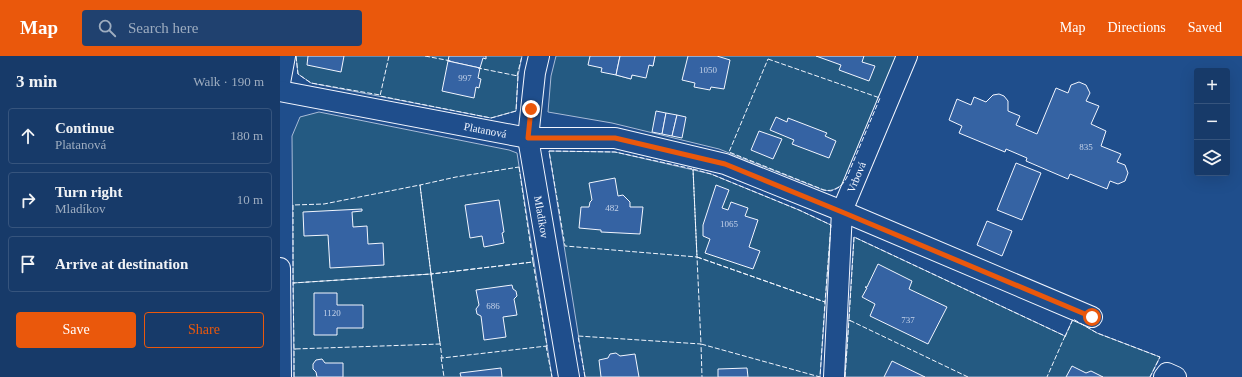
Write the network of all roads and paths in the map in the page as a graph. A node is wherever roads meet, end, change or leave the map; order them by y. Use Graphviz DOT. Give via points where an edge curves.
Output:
graph roads {
  1 [pos="285,56"];
  2 [pos="539,56"];
  3 [pos="907,56"];
  4 [pos="280,83"];
  5 [pos="280,91"];
  6 [pos="528,138"];
  7 [pos="842,212"];
  8 [pos="280,268"];
  9 [pos="1092,317"];
  10 [pos="280,342"];
  11 [pos="281,377"];
  12 [pos="568,377"];
  13 [pos="834,377"];
  14 [pos="1164,377"];
  15 [pos="1176,377"];
  1 -- 4 [label="street"];
  2 -- 6 [label="street, Mladíkov"];
  3 -- 7 [label="street, Vrbová"];
  5 -- 6 [label="street, Platanová"];
  6 -- 7 [label="street, Platanová" via="615,138 666,150 725,164"];
  6 -- 12 [label="street, Mladíkov"];
  7 -- 9 [label="street, Platanová"];
  7 -- 13 [label="street, Vrbová"];
  8 -- 10 [label="street"];
  10 -- 11 [label="street"];
  14 -- 15 [label="street" via="1167,373"];
}
